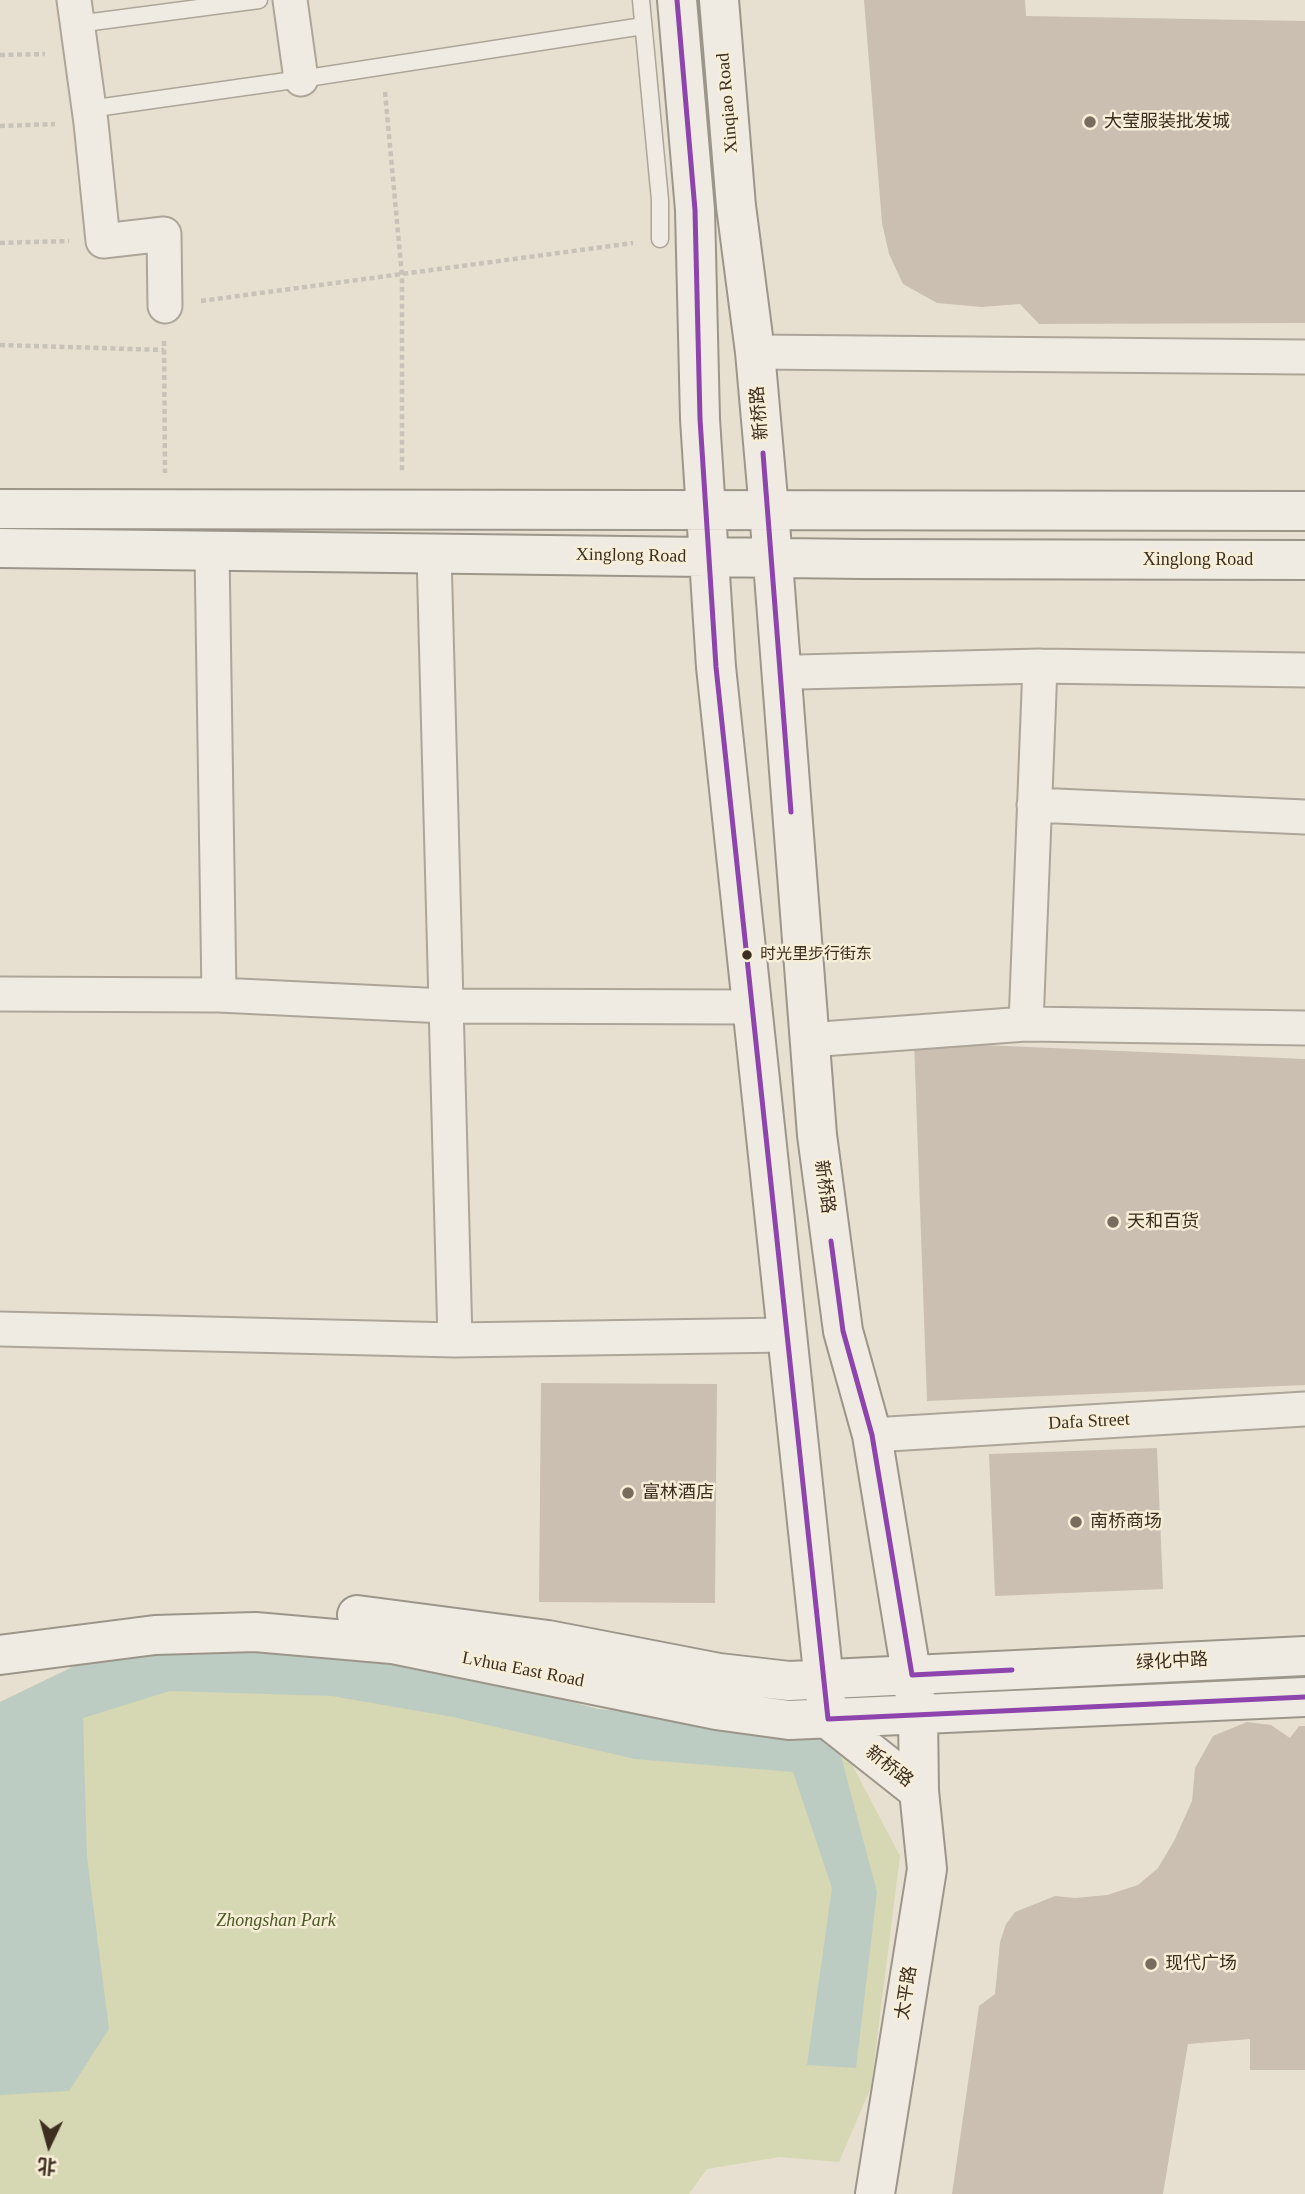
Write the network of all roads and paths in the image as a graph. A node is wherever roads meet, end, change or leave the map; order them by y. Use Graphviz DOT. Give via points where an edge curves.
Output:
graph roads {
  1 [pos="259,0"];
  2 [pos="290,0"];
  3 [pos="641,0"];
  4 [pos="677,0"];
  5 [pos="719,0"];
  6 [pos="77,26"];
  7 [pos="643,26"];
  8 [pos="0,55"];
  9 [pos="383,67"];
  10 [pos="301,79"];
  11 [pos="90,116"];
  12 [pos="0,126"];
  13 [pos="736,206"];
  14 [pos="660,239"];
  15 [pos="103,241"];
  16 [pos="0,243"];
  17 [pos="402,276"];
  18 [pos="165,306"];
  19 [pos="0,345"];
  20 [pos="164,350"];
  21 [pos="755,352"];
  22 [pos="1305,357"];
  23 [pos="166,508"];
  24 [pos="402,508"];
  25 [pos="0,509"];
  26 [pos="706,510"];
  27 [pos="769,510"];
  28 [pos="1305,511"];
  29 [pos="0,548"];
  30 [pos="212,551"];
  31 [pos="434,554"];
  32 [pos="709,557"];
  33 [pos="772,558"];
  34 [pos="1305,560"];
  35 [pos="1040,666"];
  36 [pos="1305,670"];
  37 [pos="798,672"];
  38 [pos="1034,805"];
  39 [pos="1305,817"];
  40 [pos="0,994"];
  41 [pos="219,995"];
  42 [pos="445,1006"];
  43 [pos="751,1007"];
  44 [pos="1026,1024"];
  45 [pos="1305,1028"];
  46 [pos="808,1040"];
  47 [pos="0,1329"];
  48 [pos="786,1335"];
  49 [pos="455,1340"];
  50 [pos="1305,1409"];
  51 [pos="872,1435"];
  52 [pos="0,1630"];
  53 [pos="0,1655"];
  54 [pos="1305,1656"];
  55 [pos="1039,1668"];
  56 [pos="912,1675"];
  57 [pos="823,1679"];
  58 [pos="1305,1697"];
  59 [pos="918,1715"];
  60 [pos="828,1718"];
  61 [pos="919,1791"];
  62 [pos="875,2194"];
  1 -- 6 [label="lane"];
  2 -- 10 [label="street"];
  3 -- 7 [label="lane"];
  4 -- 26 [label="main road" via="695,210"];
  5 -- 13 [label="main road, Xinqiao Road"];
  6 -- 8 [label="path"];
  6 -- 11 [label="street"];
  7 -- 9 [label="lane"];
  7 -- 14 [label="lane"];
  9 -- 10 [label="lane"];
  9 -- 17 [label="path"];
  10 -- 11 [label="lane"];
  11 -- 12 [label="path"];
  11 -- 15 [label="street"];
  13 -- 21 [label="main road, 新桥路"];
  14 -- 17 [label="path"];
  15 -- 16 [label="path"];
  15 -- 18 [label="street" via="164,234"];
  17 -- 18 [label="path"];
  17 -- 24 [label="path"];
  18 -- 20 [label="path"];
  19 -- 20 [label="path"];
  20 -- 23 [label="path"];
  21 -- 22 [label="street"];
  21 -- 27 [label="main road, 新桥路"];
  23 -- 24 [label="main road"];
  23 -- 25 [label="main road"];
  24 -- 26 [label="main road"];
  26 -- 27 [label="main road"];
  26 -- 32 [label="main road"];
  27 -- 28 [label="main road"];
  27 -- 33 [label="main road, 新桥路"];
  29 -- 30 [label="main road, Xinglong Road"];
  30 -- 31 [label="main road, Xinglong Road"];
  30 -- 41 [label="street"];
  31 -- 32 [label="main road, Xinglong Road"];
  31 -- 42 [label="street"];
  32 -- 33 [label="main road, Xinglong Road"];
  32 -- 43 [label="main road"];
  33 -- 34 [label="main road, Xinglong Road"];
  33 -- 46 [label="main road, 新桥路"];
  35 -- 36 [label="street"];
  35 -- 37 [label="street"];
  35 -- 38 [label="street"];
  38 -- 39 [label="street"];
  38 -- 44 [label="street"];
  40 -- 41 [label="street"];
  41 -- 42 [label="street"];
  42 -- 43 [label="street"];
  42 -- 49 [label="street"];
  43 -- 48 [label="main road"];
  44 -- 45 [label="street"];
  44 -- 46 [label="street"];
  46 -- 51 [label="main road, 新桥路" via="843,1331"];
  47 -- 49 [label="street"];
  48 -- 49 [label="street"];
  48 -- 57 [label="main road"];
  50 -- 51 [label="street, Dafa Street"];
  51 -- 56 [label="main road, 新桥路"];
  52 -- 57 [label="main road, Lvhua East Road" via="165,1608 253,1606 393,1618 535,1638 719,1673 789,1681"];
  53 -- 60 [label="main road, Lvhua East Road" via="155,1635 255,1632 393,1644 716,1710 789,1720"];
  54 -- 55 [label="main road, 绿化中路"];
  55 -- 56 [label="main road, Lvhua East Road"];
  56 -- 57 [label="main road, Lvhua East Road"];
  56 -- 59 [label="main road, 新桥路"];
  57 -- 60 [label="main road"];
  58 -- 59 [label="main road, Lvhua East Road"];
  59 -- 60 [label="main road, Lvhua East Road"];
  59 -- 61 [label="main road, 新桥路"];
  60 -- 61 [label="main road, 新桥路"];
  61 -- 62 [label="main road, 太平路" via="927,1869"];
}
